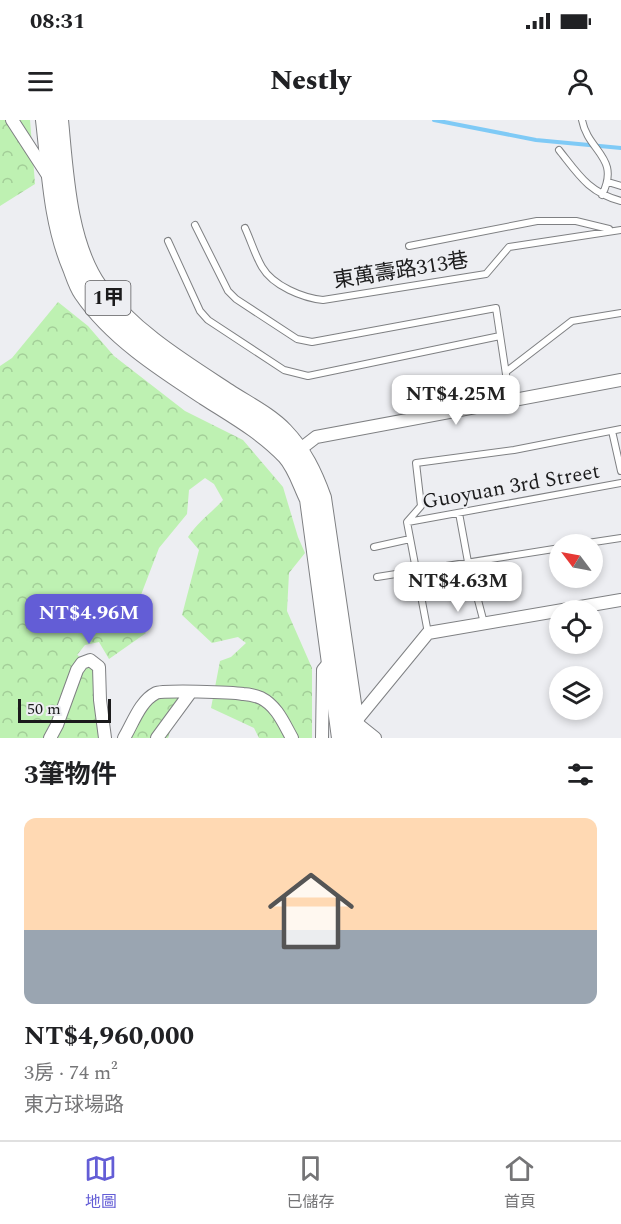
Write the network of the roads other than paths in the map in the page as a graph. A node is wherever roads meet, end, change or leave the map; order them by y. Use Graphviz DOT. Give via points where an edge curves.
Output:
graph roads {
  1 [pos="12,120"];
  2 [pos="45,120"];
  3 [pos="59,120"];
  4 [pos="582,120"];
  5 [pos="559,150"];
  6 [pos="58,178"];
  7 [pos="608,183"];
  8 [pos="621,186"];
  9 [pos="602,195"];
  10 [pos="621,201"];
  11 [pos="195,225"];
  12 [pos="245,228"];
  13 [pos="613,230"];
  14 [pos="621,230"];
  15 [pos="168,241"];
  16 [pos="409,246"];
  17 [pos="621,313"];
  18 [pos="500,336"];
  19 [pos="507,371"];
  20 [pos="621,380"];
  21 [pos="510,401"];
  22 [pos="621,429"];
  23 [pos="612,430"];
  24 [pos="293,454"];
  25 [pos="621,471"];
  26 [pos="621,483"];
  27 [pos="459,513"];
  28 [pos="407,522"];
  29 [pos="621,538"];
  30 [pos="410,539"];
  31 [pos="603,541"];
  32 [pos="374,547"];
  33 [pos="549,550"];
  34 [pos="468,562"];
  35 [pos="416,571"];
  36 [pos="377,577"];
  37 [pos="621,600"];
  38 [pos="484,623"];
  39 [pos="428,633"];
  40 [pos="338,658"];
  41 [pos="189,693"];
  42 [pos="349,730"];
  43 [pos="50,738"];
  44 [pos="105,738"];
  45 [pos="124,738"];
  46 [pos="157,738"];
  47 [pos="292,738"];
  48 [pos="322,738"];
  49 [pos="375,738"];
  1 -- 6 [label="street"];
  2 -- 6 [label="main road, 1甲"];
  3 -- 6 [label="main road, 1甲"];
  4 -- 7 [label="lane" via="583,128 607,164"];
  5 -- 9 [label="lane" via="584,182"];
  6 -- 24 [label="main road, 1甲" via="83,256 97,285 126,320 282,430"];
  7 -- 8 [label="lane"];
  7 -- 9 [label="lane"];
  9 -- 10 [label="lane"];
  11 -- 18 [label="lane" via="228,291 297,339 312,342 496,308"];
  12 -- 13 [label="lane, 東萬壽路313巷" via="263,269 285,288 308,299 323,300 486,274 509,248"];
  13 -- 14 [label="lane, 東萬壽路313巷"];
  13 -- 16 [label="lane" via="576,221 537,221"];
  15 -- 18 [label="lane" via="200,311 208,320 284,370 308,376"];
  17 -- 19 [label="lane" via="572,321"];
  18 -- 19 [label="lane"];
  19 -- 21 [label="lane"];
  20 -- 21 [label="street"];
  21 -- 24 [label="street" via="316,437"];
  22 -- 23 [label="lane"];
  23 -- 25 [label="lane"];
  23 -- 28 [label="lane" via="514,450 416,463 421,506"];
  24 -- 40 [label="main road, 1甲" via="314,475 322,498"];
  26 -- 27 [label="lane, Guoyuan 3rd Street"];
  27 -- 28 [label="lane, Guoyuan 3rd Street"];
  27 -- 34 [label="lane"];
  28 -- 30 [label="lane"];
  29 -- 31 [label="lane"];
  30 -- 32 [label="lane, Guoyuan 3rd Street"];
  30 -- 35 [label="lane"];
  33 -- 34 [label="lane"];
  34 -- 35 [label="lane"];
  34 -- 38 [label="lane"];
  35 -- 36 [label="lane"];
  35 -- 39 [label="lane"];
  37 -- 38 [label="street"];
  38 -- 39 [label="street"];
  39 -- 42 [label="street"];
  40 -- 42 [label="main road, 1甲"];
  40 -- 48 [label="street" via="322,670"];
  41 -- 45 [label="street" via="154,693"];
  41 -- 46 [label="street"];
  41 -- 47 [label="street" via="260,698 277,712"];
  42 -- 49 [label="street"];
  43 -- 44 [label="street" via="77,670 90,660 99,667"];
}
